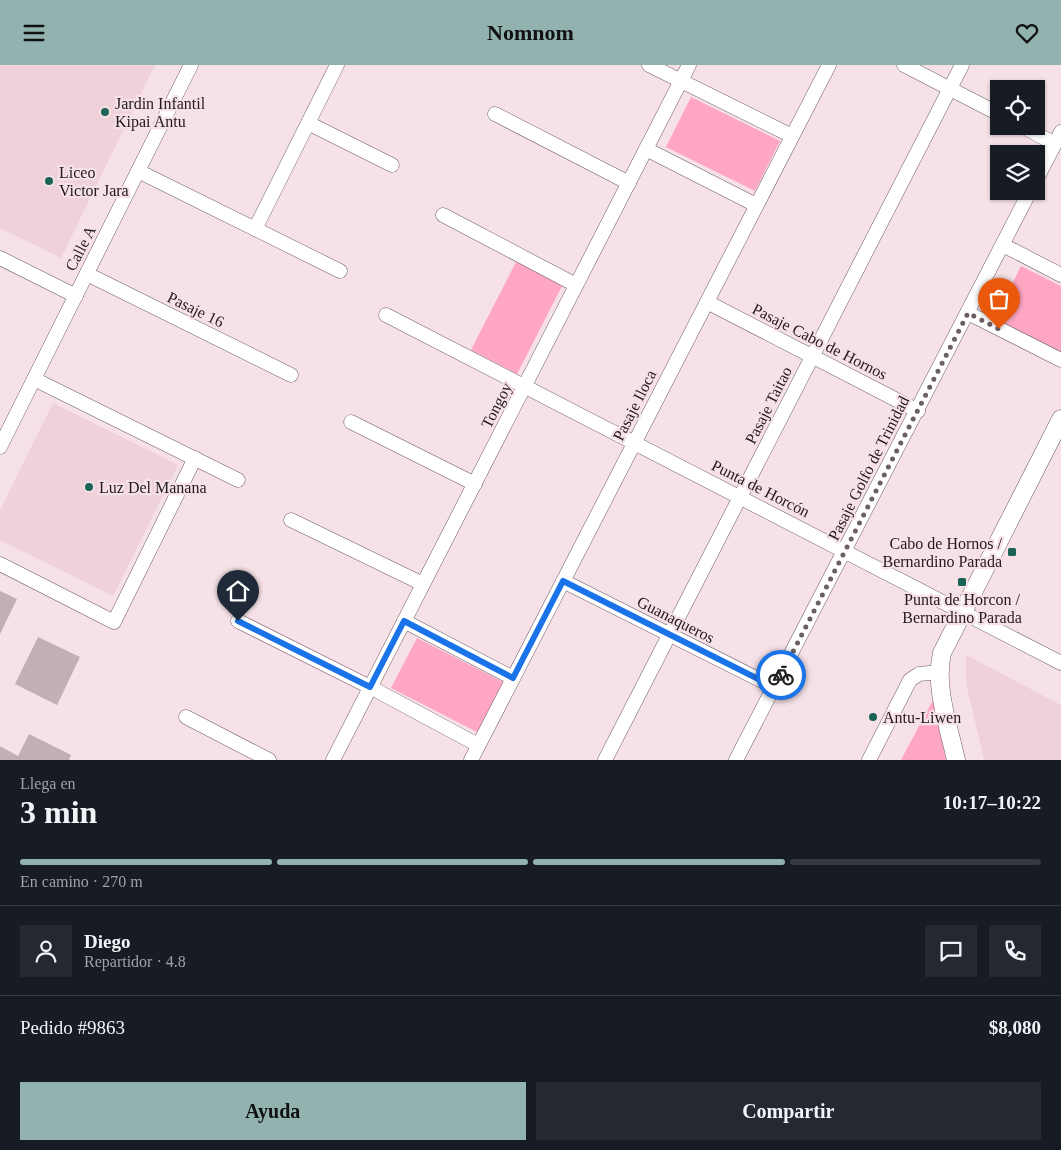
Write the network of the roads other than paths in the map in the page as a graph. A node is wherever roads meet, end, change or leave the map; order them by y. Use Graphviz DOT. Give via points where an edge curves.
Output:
graph roads {
  1 [pos="191,65"];
  2 [pos="337,65"];
  3 [pos="649,65"];
  4 [pos="689,65"];
  5 [pos="829,65"];
  6 [pos="904,65"];
  7 [pos="962,65"];
  8 [pos="681,81"];
  9 [pos="950,89"];
  10 [pos="990,109"];
  11 [pos="495,114"];
  12 [pos="308,123"];
  13 [pos="1045,134"];
  14 [pos="792,136"];
  15 [pos="1058,138"];
  16 [pos="646,149"];
  17 [pos="1045,163"];
  18 [pos="392,165"];
  19 [pos="138,171"];
  20 [pos="629,183"];
  21 [pos="1026,200"];
  22 [pos="756,205"];
  23 [pos="443,215"];
  24 [pos="255,229"];
  25 [pos="1003,245"];
  26 [pos="0,258"];
  27 [pos="340,271"];
  28 [pos="87,274"];
  29 [pos="1061,275"];
  30 [pos="576,285"];
  31 [pos="76,296"];
  32 [pos="707,302"];
  33 [pos="968,313"];
  34 [pos="386,315"];
  35 [pos="812,357"];
  36 [pos="1061,361"];
  37 [pos="291,375"];
  38 [pos="34,379"];
  39 [pos="525,385"];
  40 [pos="918,411"];
  41 [pos="1061,419"];
  42 [pos="6,420"];
  43 [pos="351,422"];
  44 [pos="634,442"];
  45 [pos="0,447"];
  46 [pos="195,458"];
  47 [pos="238,480"];
  48 [pos="474,484"];
  49 [pos="740,497"];
  50 [pos="291,519"];
  51 [pos="845,551"];
  52 [pos="0,564"];
  53 [pos="563,581"];
  54 [pos="423,585"];
  55 [pos="962,612"];
  56 [pos="238,621"];
  57 [pos="404,621"];
  58 [pos="669,635"];
  59 [pos="1061,663"];
  60 [pos="939,672"];
  61 [pos="513,678"];
  62 [pos="370,687"];
  63 [pos="774,687"];
  64 [pos="186,717"];
  65 [pos="478,745"];
  66 [pos="269,760"];
  67 [pos="333,760"];
  68 [pos="471,760"];
  69 [pos="605,760"];
  70 [pos="736,760"];
  71 [pos="869,760"];
  72 [pos="956,760"];
  1 -- 19 [label="street, Calle A"];
  2 -- 12 [label="street"];
  3 -- 8 [label="street"];
  4 -- 8 [label="street, Tongoy"];
  5 -- 14 [label="street, Pasaje Iloca"];
  6 -- 9 [label="street"];
  7 -- 9 [label="street, Pasaje Taitao"];
  8 -- 14 [label="street"];
  8 -- 16 [label="street, Tongoy"];
  9 -- 10 [label="street"];
  9 -- 35 [label="street, Pasaje Taitao"];
  11 -- 20 [label="street"];
  12 -- 18 [label="street"];
  12 -- 24 [label="street"];
  13 -- 15 [label="street"];
  14 -- 22 [label="street, Pasaje Iloca"];
  15 -- 17 [label="street"];
  16 -- 20 [label="street, Tongoy"];
  16 -- 22 [label="street"];
  19 -- 24 [label="street"];
  19 -- 28 [label="street, Calle A"];
  20 -- 30 [label="street, Tongoy"];
  21 -- 25 [label="street, Pasaje Golfo de Trinidad"];
  22 -- 32 [label="street, Pasaje Iloca"];
  23 -- 30 [label="street"];
  24 -- 27 [label="street"];
  25 -- 29 [label="street"];
  25 -- 33 [label="street, Pasaje Golfo de Trinidad"];
  26 -- 31 [label="street"];
  28 -- 31 [label="street, Calle A"];
  28 -- 37 [label="street, Pasaje 16"];
  30 -- 39 [label="street, Tongoy"];
  31 -- 38 [label="street, Calle A"];
  32 -- 35 [label="street, Pasaje Cabo de Hornos"];
  32 -- 44 [label="street, Pasaje Iloca"];
  33 -- 36 [label="street"];
  33 -- 40 [label="street, Pasaje Golfo de Trinidad"];
  34 -- 39 [label="street, Punta de Horcón"];
  35 -- 40 [label="street, Pasaje Cabo de Hornos"];
  35 -- 49 [label="street, Pasaje Taitao"];
  38 -- 42 [label="street, Calle A"];
  38 -- 46 [label="street"];
  39 -- 44 [label="street, Punta de Horcón"];
  39 -- 48 [label="street, Tongoy"];
  40 -- 51 [label="street, Pasaje Golfo de Trinidad"];
  41 -- 55 [label="street"];
  42 -- 45 [label="street, Calle A"];
  43 -- 48 [label="street"];
  44 -- 49 [label="street, Punta de Horcón"];
  44 -- 53 [label="street, Pasaje Iloca"];
  46 -- 47 [label="street"];
  46 -- 52 [label="street" via="114,622"];
  48 -- 54 [label="street, Tongoy"];
  49 -- 51 [label="street, Punta de Horcón"];
  49 -- 58 [label="street, Pasaje Taitao"];
  50 -- 54 [label="street"];
  51 -- 55 [label="street, Punta de Horcón"];
  51 -- 63 [label="street, Pasaje Golfo de Trinidad"];
  53 -- 58 [label="street, Guanaqueros"];
  53 -- 61 [label="street, Pasaje Iloca"];
  54 -- 57 [label="street, Tongoy"];
  55 -- 59 [label="street, Punta de Horcón"];
  55 -- 60 [label="street" via="945,644"];
  56 -- 62 [label="street"];
  57 -- 61 [label="street"];
  57 -- 62 [label="street, Tongoy"];
  58 -- 63 [label="street, Guanaqueros"];
  58 -- 69 [label="street, Pasaje Taitao"];
  60 -- 71 [label="street" via="919,674 910,680"];
  60 -- 72 [label="street"];
  61 -- 65 [label="street, Pasaje Iloca"];
  62 -- 65 [label="street"];
  62 -- 67 [label="street, Tongoy"];
  63 -- 70 [label="street, Pasaje Golfo de Trinidad"];
  64 -- 66 [label="street"];
  65 -- 68 [label="street, Pasaje Iloca"];
}
